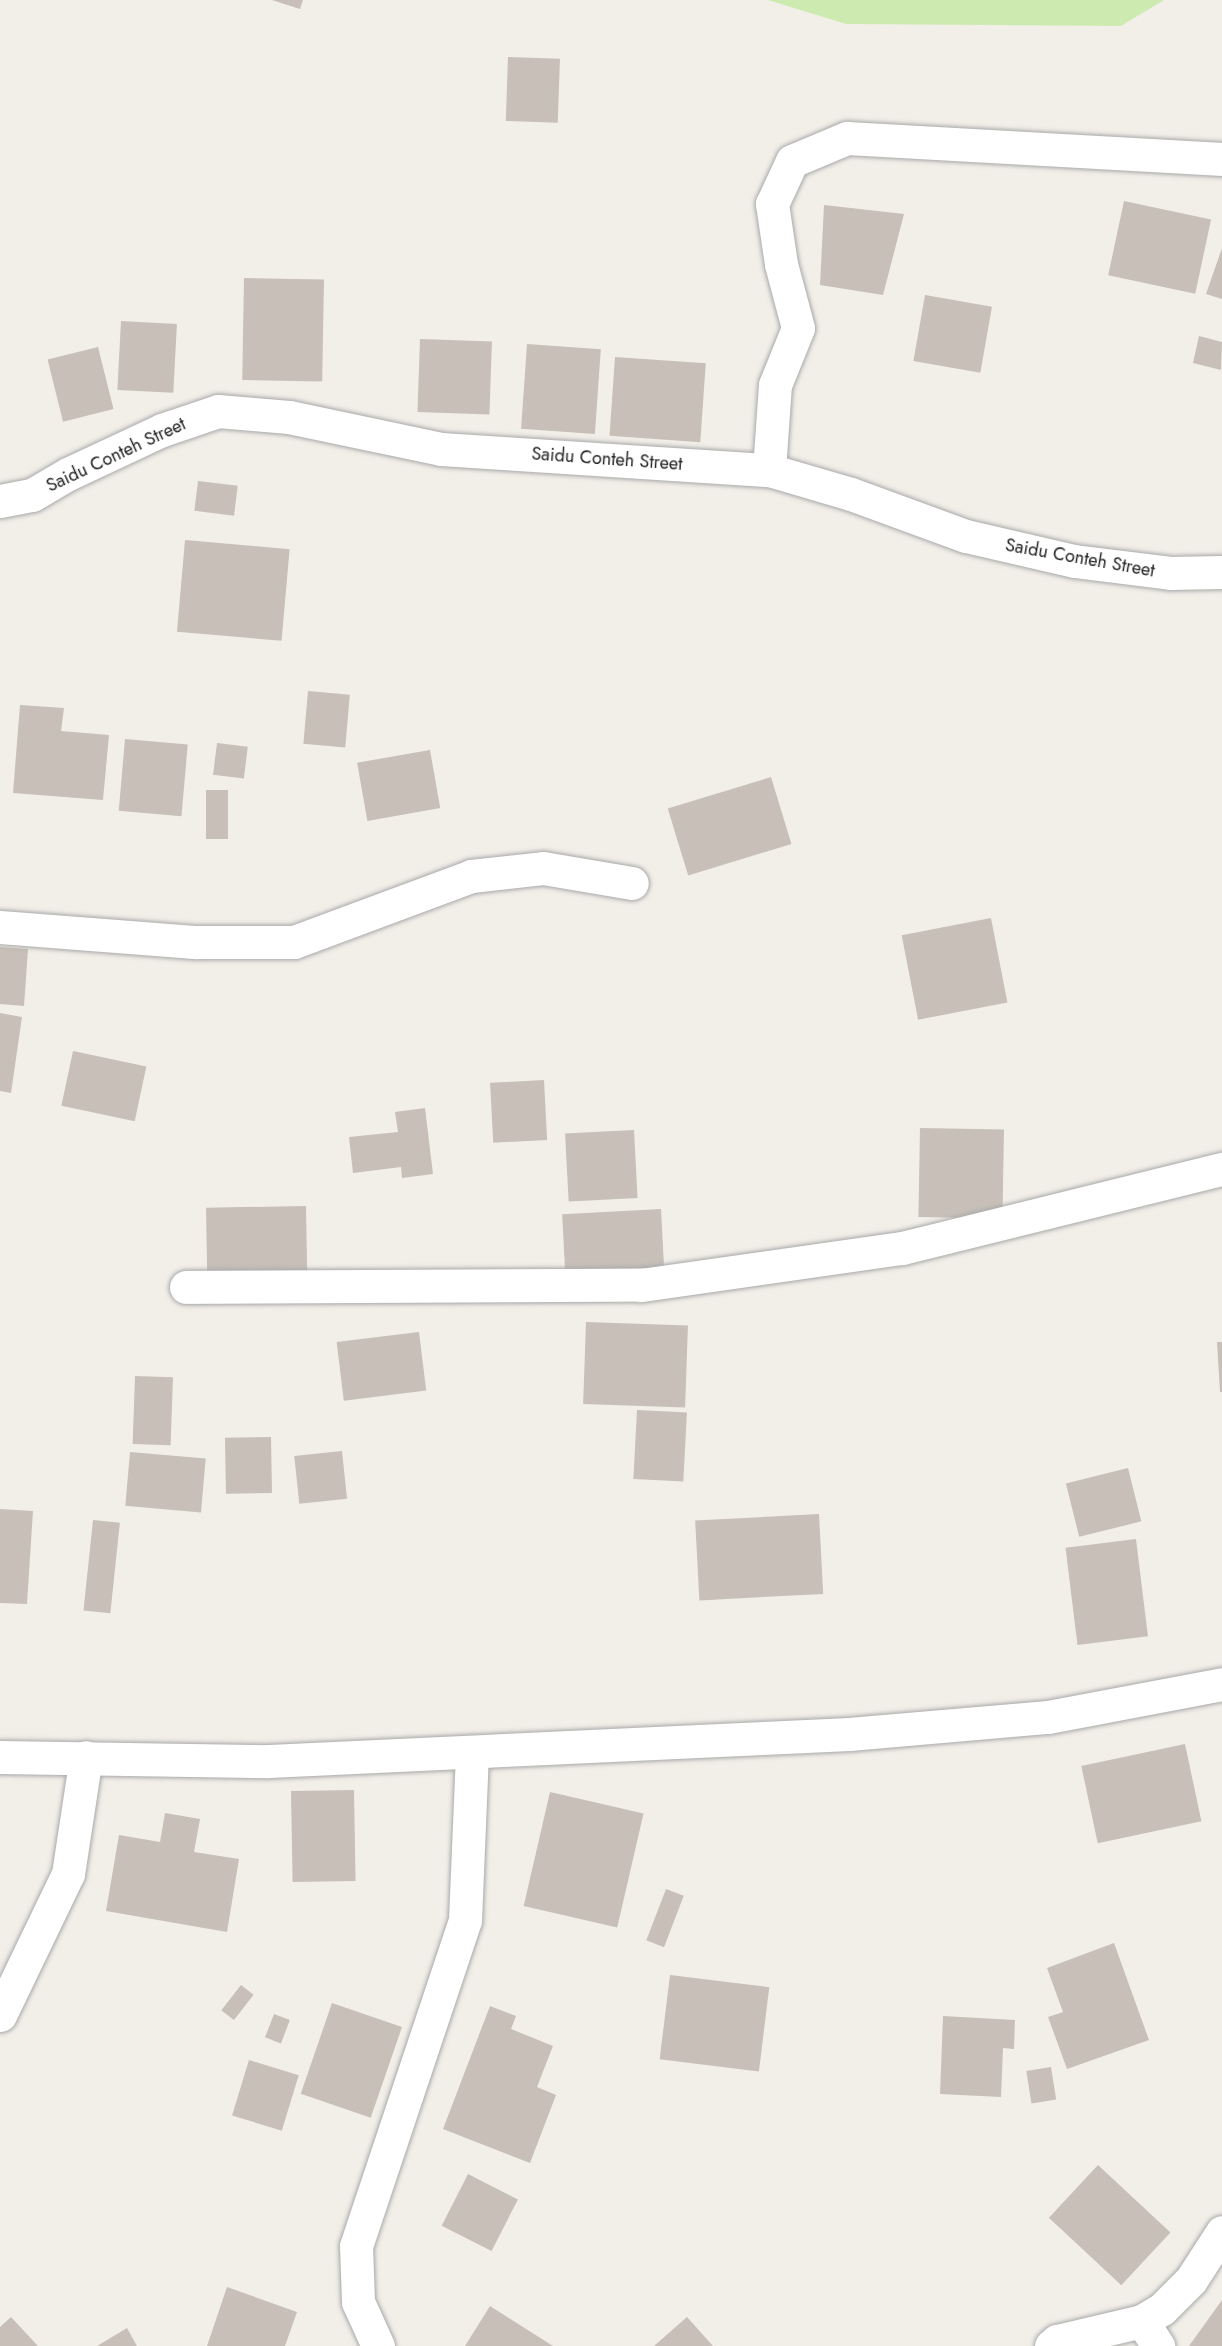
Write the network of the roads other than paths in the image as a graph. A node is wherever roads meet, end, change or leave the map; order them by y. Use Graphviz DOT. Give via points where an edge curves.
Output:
graph roads {
  1 [pos="1222,159"];
  2 [pos="769,470"];
  3 [pos="0,501"];
  4 [pos="1222,572"];
  5 [pos="632,883"];
  6 [pos="0,927"];
  7 [pos="1222,1169"];
  8 [pos="186,1287"];
  9 [pos="1222,1684"];
  10 [pos="472,1752"];
  11 [pos="0,1757"];
  12 [pos="86,1757"];
  13 [pos="0,2015"];
  14 [pos="1222,2232"];
  15 [pos="1150,2333"];
  16 [pos="378,2346"];
  17 [pos="1051,2346"];
  1 -- 2 [label="street" via="847,138 792,161 772,204 781,264 798,328 775,385"];
  2 -- 3 [label="street, Saidu Conteh Street" via="441,450 289,417 218,411 162,430 32,495"];
  2 -- 4 [label="street, Saidu Conteh Street" via="851,494 966,536 1074,561 1170,573"];
  5 -- 6 [label="street" via="543,868 471,876 294,942 197,942"];
  7 -- 8 [label="street" via="902,1248 641,1285"];
  9 -- 10 [label="street" via="1048,1717 849,1734"];
  10 -- 12 [label="street" via="269,1761"];
  10 -- 16 [label="street" via="465,1920 356,2246 358,2302"];
  11 -- 12 [label="street"];
  12 -- 13 [label="street" via="68,1874"];
  14 -- 15 [label="street" via="1191,2280 1162,2309"];
  15 -- 17 [label="street" via="1057,2341"];
}
